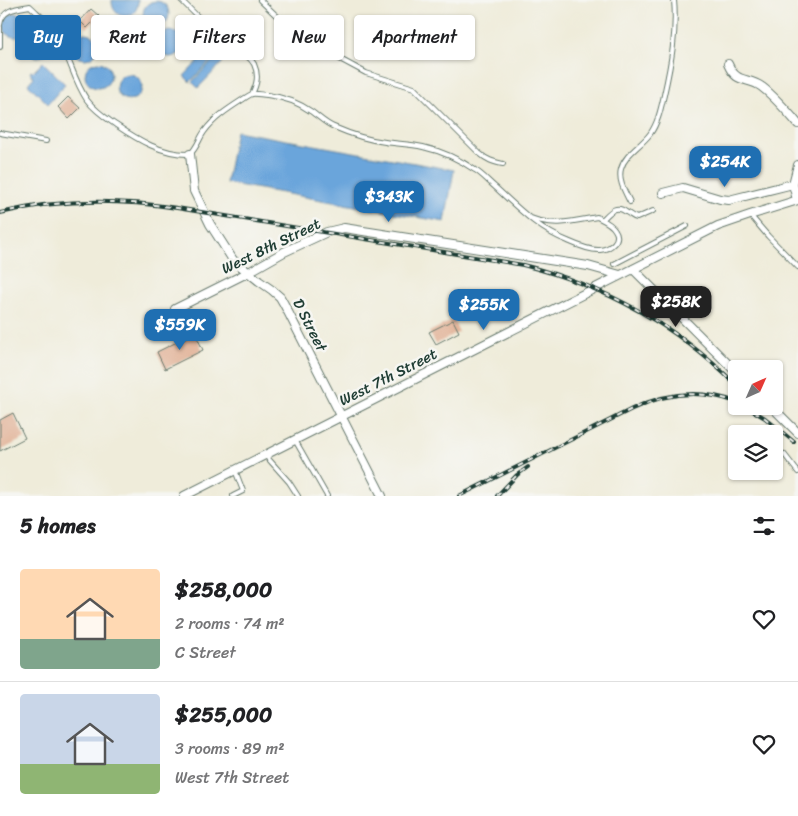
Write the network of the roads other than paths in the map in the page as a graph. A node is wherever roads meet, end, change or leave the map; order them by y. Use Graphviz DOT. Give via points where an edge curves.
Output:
graph roads {
  1 [pos="181,0"];
  2 [pos="260,0"];
  3 [pos="674,0"];
  4 [pos="0,26"];
  5 [pos="0,47"];
  6 [pos="728,64"];
  7 [pos="252,94"];
  8 [pos="798,124"];
  9 [pos="0,133"];
  10 [pos="46,141"];
  11 [pos="190,154"];
  12 [pos="503,164"];
  13 [pos="798,165"];
  14 [pos="793,184"];
  15 [pos="663,193"];
  16 [pos="798,200"];
  17 [pos="630,202"];
  18 [pos="652,211"];
  19 [pos="750,215"];
  20 [pos="531,218"];
  21 [pos="603,219"];
  22 [pos="687,226"];
  23 [pos="614,264"];
  24 [pos="798,267"];
  25 [pos="633,269"];
  26 [pos="247,273"];
  27 [pos="620,275"];
  28 [pos="175,309"];
  29 [pos="728,364"];
  30 [pos="780,415"];
  31 [pos="341,416"];
  32 [pos="798,433"];
  33 [pos="295,440"];
  34 [pos="784,454"];
  35 [pos="265,455"];
  36 [pos="234,470"];
  37 [pos="798,472"];
  38 [pos="184,496"];
  39 [pos="233,496"];
  40 [pos="298,496"];
  41 [pos="327,496"];
  42 [pos="382,496"];
  1 -- 7 [label="lane" via="222,39 252,60 257,75"];
  2 -- 12 [label="lane" via="282,21 325,51 366,73 414,88 487,160"];
  3 -- 17 [label="lane" via="671,64 655,125 626,159 620,172 622,187"];
  4 -- 5 [label="lane"];
  4 -- 11 [label="lane" via="7,12 30,6 51,27 91,106 146,143"];
  6 -- 8 [label="street" via="735,77 757,84"];
  7 -- 11 [label="lane" via="213,122"];
  7 -- 20 [label="lane" via="286,98 326,123 362,137 410,144 447,155 476,171"];
  9 -- 10 [label="lane"];
  11 -- 26 [label="street, D Street" via="194,191 233,260"];
  13 -- 14 [label="street"];
  14 -- 15 [label="street" via="729,200 683,188"];
  14 -- 16 [label="street"];
  16 -- 19 [label="street, West 7th Street"];
  18 -- 21 [label="lane" via="634,218 618,208"];
  19 -- 24 [label="lane"];
  19 -- 25 [label="street, West 7th Street" via="718,226"];
  20 -- 21 [label="lane" via="550,223"];
  20 -- 21 [label="lane" via="559,238 599,250 608,248 616,240 617,232"];
  22 -- 23 [label="lane"];
  25 -- 27 [label="street, West 7th Street"];
  25 -- 29 [label="street"];
  26 -- 27 [label="street, West 8th Street" via="316,237 344,228 588,266"];
  26 -- 28 [label="street, West 8th Street"];
  26 -- 31 [label="street, D Street" via="272,290 284,304"];
  27 -- 31 [label="street, West 7th Street"];
  30 -- 32 [label="street"];
  31 -- 33 [label="street, West 7th Street"];
  31 -- 42 [label="street, D Street"];
  33 -- 35 [label="street, West 7th Street"];
  33 -- 41 [label="lane"];
  34 -- 37 [label="lane"];
  35 -- 36 [label="street, West 7th Street"];
  35 -- 40 [label="lane"];
  36 -- 38 [label="street, West 7th Street"];
  36 -- 39 [label="lane" via="243,491"];
}
